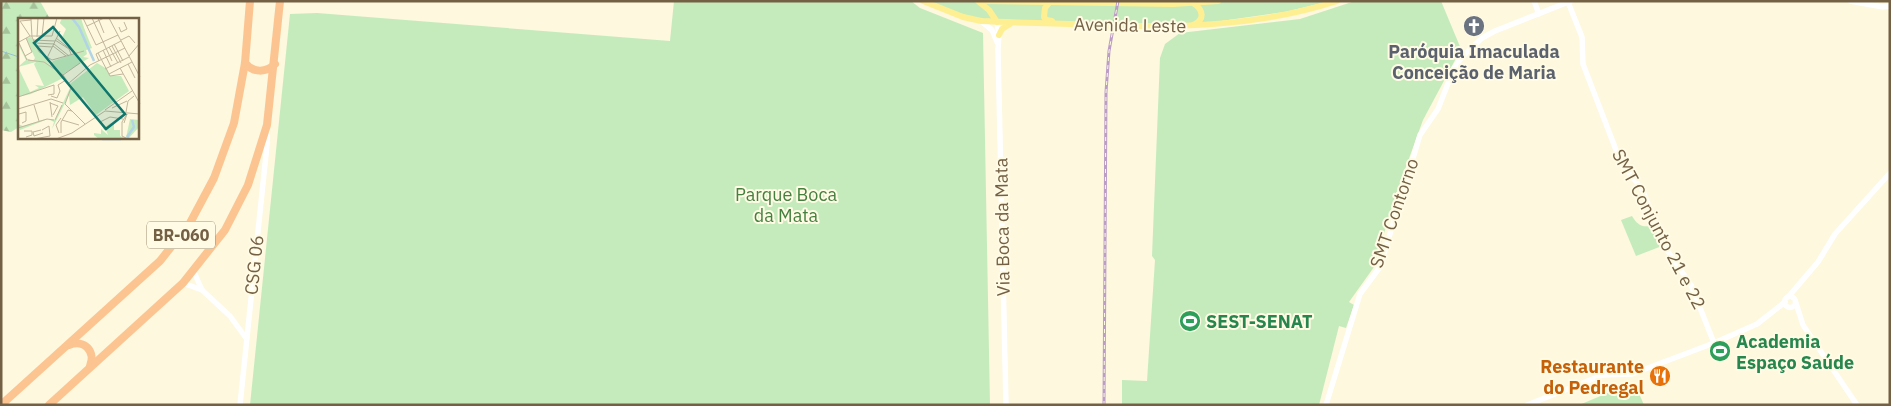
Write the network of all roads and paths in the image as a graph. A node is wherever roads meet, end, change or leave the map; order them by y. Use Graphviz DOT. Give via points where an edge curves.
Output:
graph roads {
  1 [pos="250,1"];
  2 [pos="280,1"];
  3 [pos="924,1"];
  4 [pos="978,1"];
  5 [pos="987,1"];
  6 [pos="1218,1"];
  7 [pos="1337,1"];
  8 [pos="1534,1"];
  9 [pos="1850,1"];
  10 [pos="1569,2"];
  11 [pos="1049,3"];
  12 [pos="1192,3"];
  13 [pos="1890,6"];
  14 [pos="1539,14"];
  15 [pos="981,21"];
  16 [pos="997,22"];
  17 [pos="1012,23"];
  18 [pos="1062,24"];
  19 [pos="1192,26"];
  20 [pos="999,35"];
  21 [pos="998,49"];
  22 [pos="245,63"];
  23 [pos="275,64"];
  24 [pos="267,124"];
  25 [pos="1890,173"];
  26 [pos="194,272"];
  27 [pos="183,284"];
  28 [pos="202,290"];
  29 [pos="1790,302"];
  30 [pos="246,340"];
  31 [pos="1714,343"];
  32 [pos="65,347"];
  33 [pos="88,370"];
  34 [pos="2,405"];
  35 [pos="49,405"];
  36 [pos="240,405"];
  37 [pos="1006,405"];
  38 [pos="1326,405"];
  39 [pos="1527,405"];
  40 [pos="1857,405"];
  1 -- 22 [label="highway, BR-060"];
  2 -- 23 [label="highway, BR-060"];
  3 -- 15 [label="main road, Avenida Leste" via="963,18"];
  4 -- 16 [label="main road"];
  5 -- 11 [label="main road, Avenida Leste"];
  6 -- 12 [label="main road, Avenida Leste"];
  7 -- 19 [label="main road, Avenida Leste" via="1266,18"];
  8 -- 14 [label="street"];
  9 -- 13 [label="street"];
  10 -- 14 [label="street, SMT Contorno"];
  10 -- 31 [label="street, SMT Conjunto 21 e 22" via="1582,37 1583,64 1621,164 1642,189 1667,250 1691,285"];
  11 -- 12 [label="main road, Avenida Leste"];
  11 -- 18 [label="main road" via="1043,12 1044,18"];
  12 -- 19 [label="main road" via="1202,15"];
  14 -- 38 [label="street, SMT Contorno" via="1482,38 1454,68 1438,109 1420,135 1380,267 1360,294"];
  15 -- 16 [label="main road, Avenida Leste"];
  15 -- 21 [label="street, Via Boca da Mata" via="994,33"];
  16 -- 17 [label="main road, Avenida Leste"];
  16 -- 20 [label="street, Via Boca da Mata"];
  17 -- 18 [label="main road, Avenida Leste"];
  17 -- 20 [label="main road" via="1005,26"];
  18 -- 19 [label="main road, Avenida Leste"];
  20 -- 21 [label="street, Via Boca da Mata"];
  21 -- 37 [label="street, Via Boca da Mata"];
  22 -- 23 [label="highway" via="253,70 264,71"];
  22 -- 32 [label="highway, BR-060" via="234,123 214,178 190,223 160,261"];
  23 -- 24 [label="highway, BR-060"];
  24 -- 26 [label="highway, BR-060" via="248,185 225,230"];
  24 -- 30 [label="street, CSG 06"];
  25 -- 29 [label="street" via="1835,234"];
  26 -- 27 [label="highway, BR-060"];
  26 -- 28 [label="street"];
  27 -- 28 [label="street"];
  27 -- 33 [label="highway, BR-060"];
  28 -- 30 [label="street" via="230,316"];
  29 -- 31 [label="street" via="1757,324"];
  29 -- 40 [label="street"];
  30 -- 36 [label="street, CSG 06"];
  31 -- 39 [label="street" via="1632,374 1603,375"];
  32 -- 33 [label="highway" via="78,343 88,348 92,360"];
  32 -- 34 [label="highway, BR-060"];
  33 -- 35 [label="highway, BR-060"];
}
